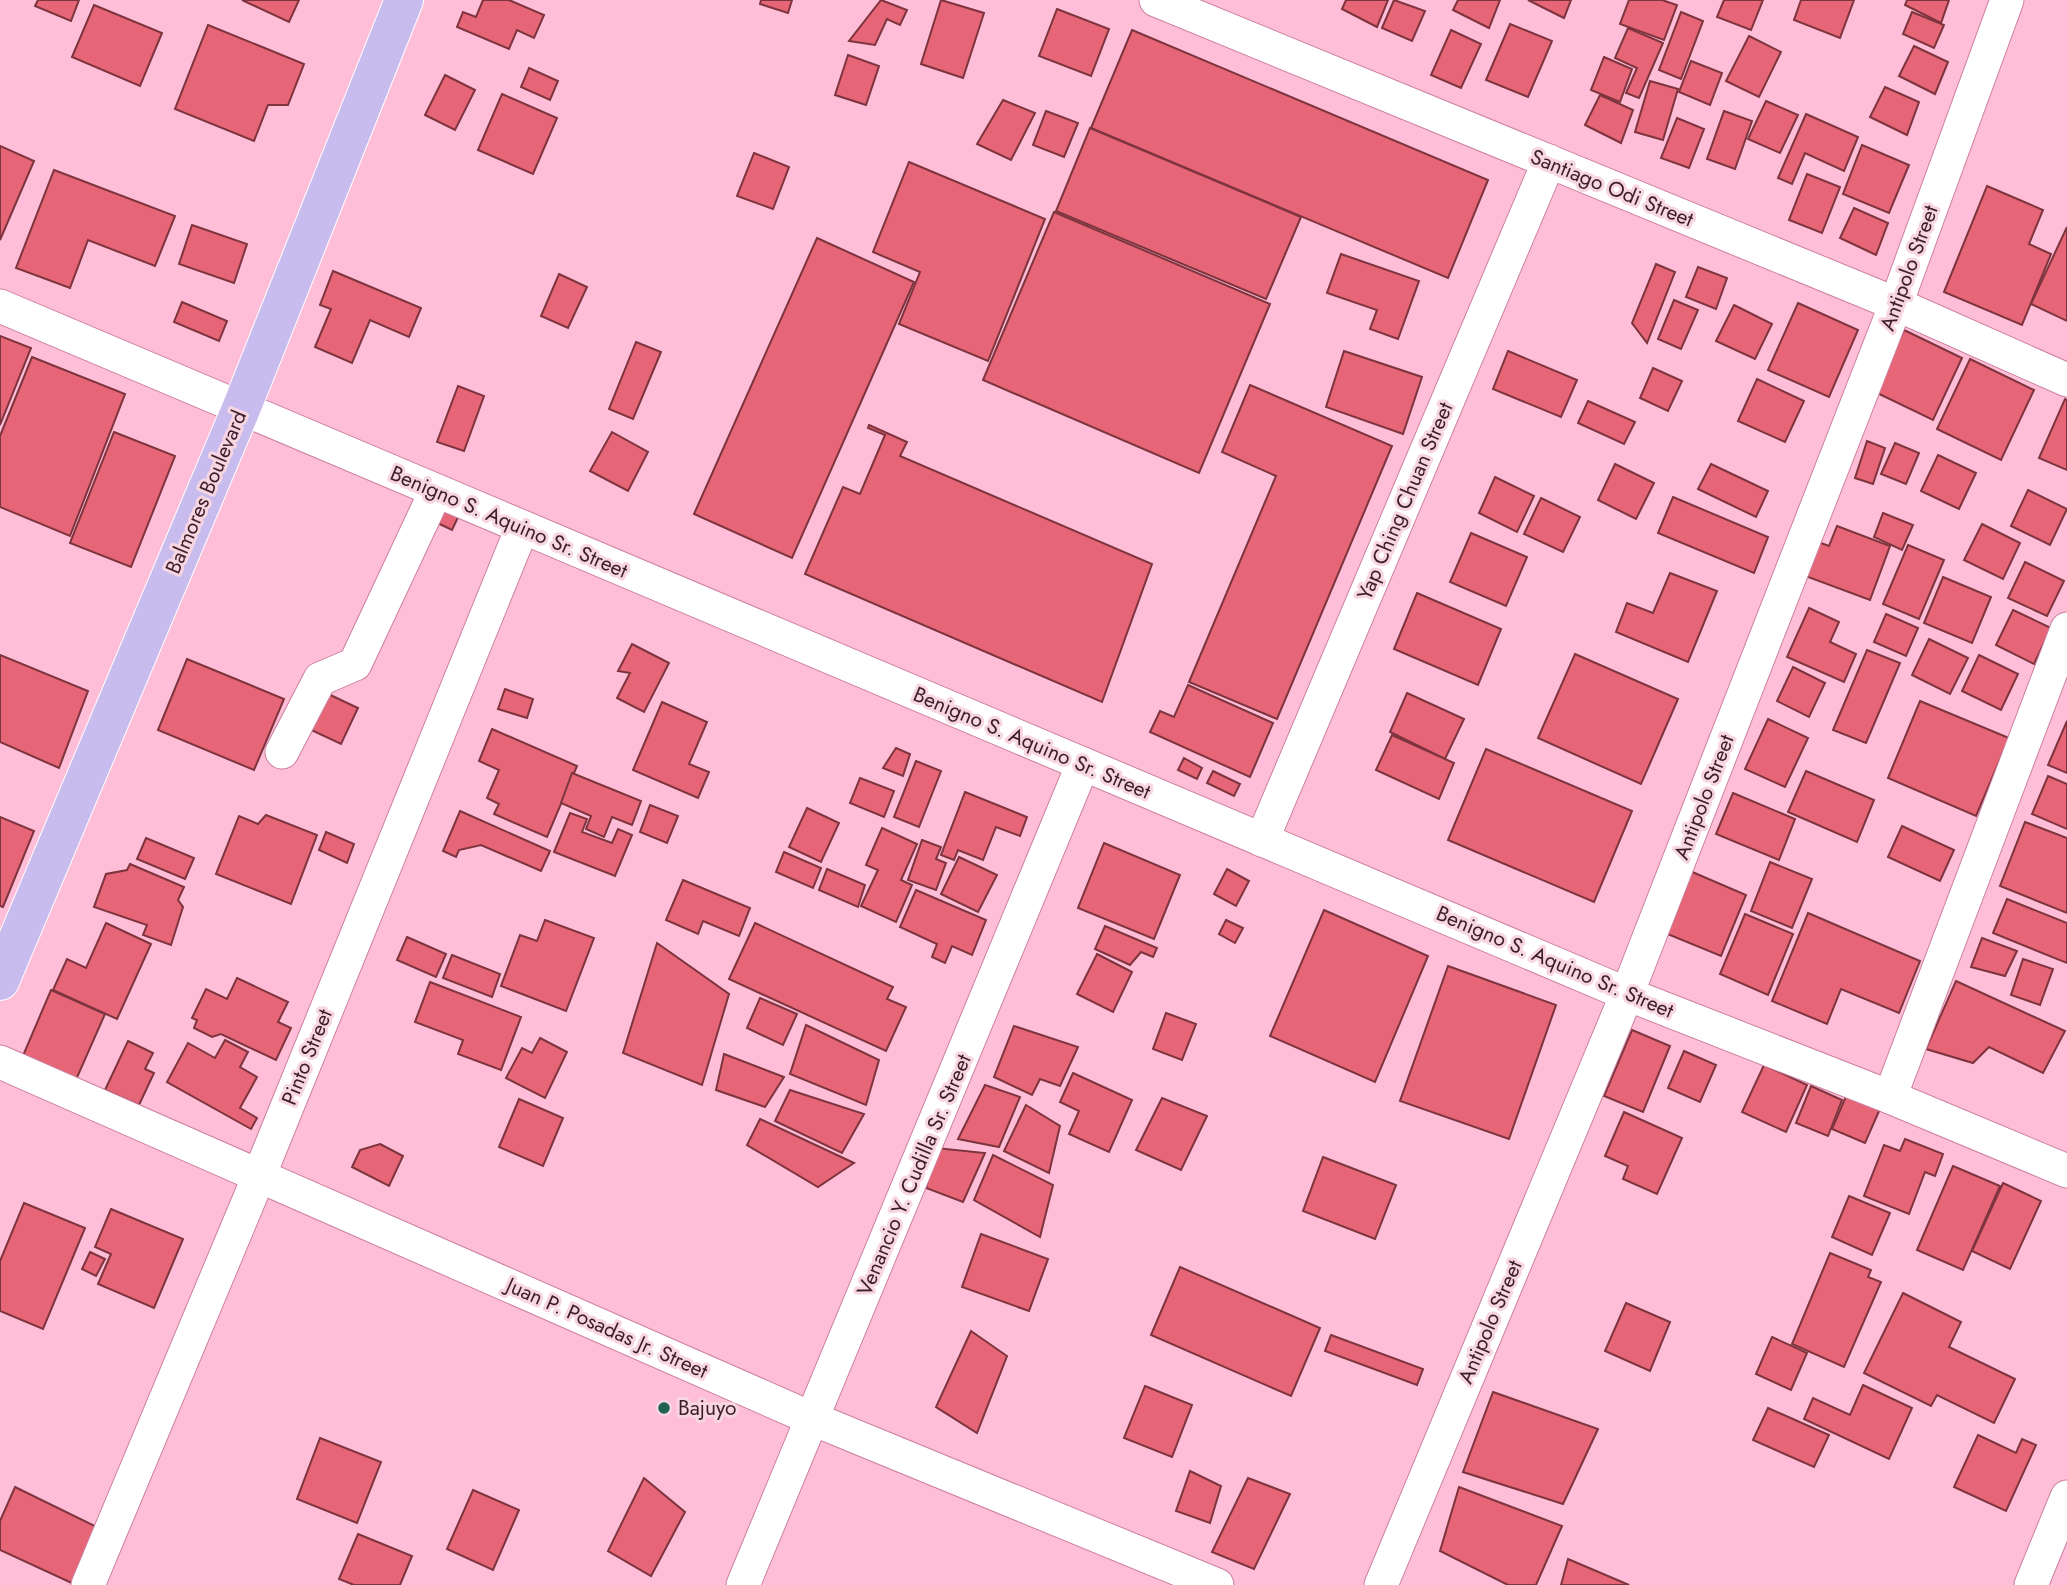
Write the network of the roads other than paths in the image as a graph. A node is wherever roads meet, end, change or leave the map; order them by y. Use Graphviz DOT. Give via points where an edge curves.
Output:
graph roads {
  1 [pos="404,0"];
  2 [pos="1156,0"];
  3 [pos="2007,0"];
  4 [pos="1549,161"];
  5 [pos="1896,304"];
  6 [pos="0,306"];
  7 [pos="2067,380"];
  8 [pos="241,409"];
  9 [pos="436,491"];
  10 [pos="522,528"];
  11 [pos="2067,629"];
  12 [pos="282,752"];
  13 [pos="1083,764"];
  14 [pos="1262,840"];
  15 [pos="8,939"];
  16 [pos="0,981"];
  17 [pos="1627,994"];
  18 [pos="0,1062"];
  19 [pos="1890,1097"];
  20 [pos="2067,1171"];
  21 [pos="259,1176"];
  22 [pos="813,1419"];
  23 [pos="2067,1497"];
  24 [pos="88,1585"];
  25 [pos="743,1585"];
  26 [pos="1217,1585"];
  27 [pos="1381,1585"];
  28 [pos="2031,1585"];
  1 -- 8 [label="main road, Balmores Boulevard"];
  2 -- 4 [label="street, Santiago Odi Street"];
  3 -- 5 [label="street, Antipolo Street"];
  4 -- 5 [label="street, Santiago Odi Street"];
  4 -- 14 [label="street, Yap Ching Chuan Street"];
  5 -- 7 [label="street, Santiago Odi Street"];
  5 -- 17 [label="street, Antipolo Street"];
  6 -- 8 [label="street, Benigno S. Aquino Sr. Street"];
  8 -- 9 [label="street, Benigno S. Aquino Sr. Street"];
  8 -- 15 [label="main road, Balmores Boulevard"];
  9 -- 10 [label="street, Benigno S. Aquino Sr. Street"];
  9 -- 12 [label="street" via="355,664 320,678"];
  10 -- 13 [label="street, Benigno S. Aquino Sr. Street"];
  10 -- 21 [label="street, Pinto Street"];
  11 -- 19 [label="street"];
  13 -- 14 [label="street, Benigno S. Aquino Sr. Street"];
  13 -- 22 [label="street, Venancio Y. Cudilla Sr. Street"];
  14 -- 17 [label="street, Benigno S. Aquino Sr. Street"];
  15 -- 16 [label="main road, Balmores Boulevard"];
  17 -- 19 [label="street, Benigno S. Aquino Sr. Street"];
  17 -- 27 [label="street, Antipolo Street"];
  18 -- 21 [label="street, Juan P. Posadas Jr. Street"];
  19 -- 20 [label="street, Benigno S. Aquino Sr. Street"];
  21 -- 22 [label="street, Juan P. Posadas Jr. Street"];
  21 -- 24 [label="street, Pinto Street"];
  22 -- 25 [label="street, Venancio Y. Cudilla Sr. Street"];
  22 -- 26 [label="street, Juan P. Posadas Jr. Street"];
  23 -- 28 [label="street"];
}
